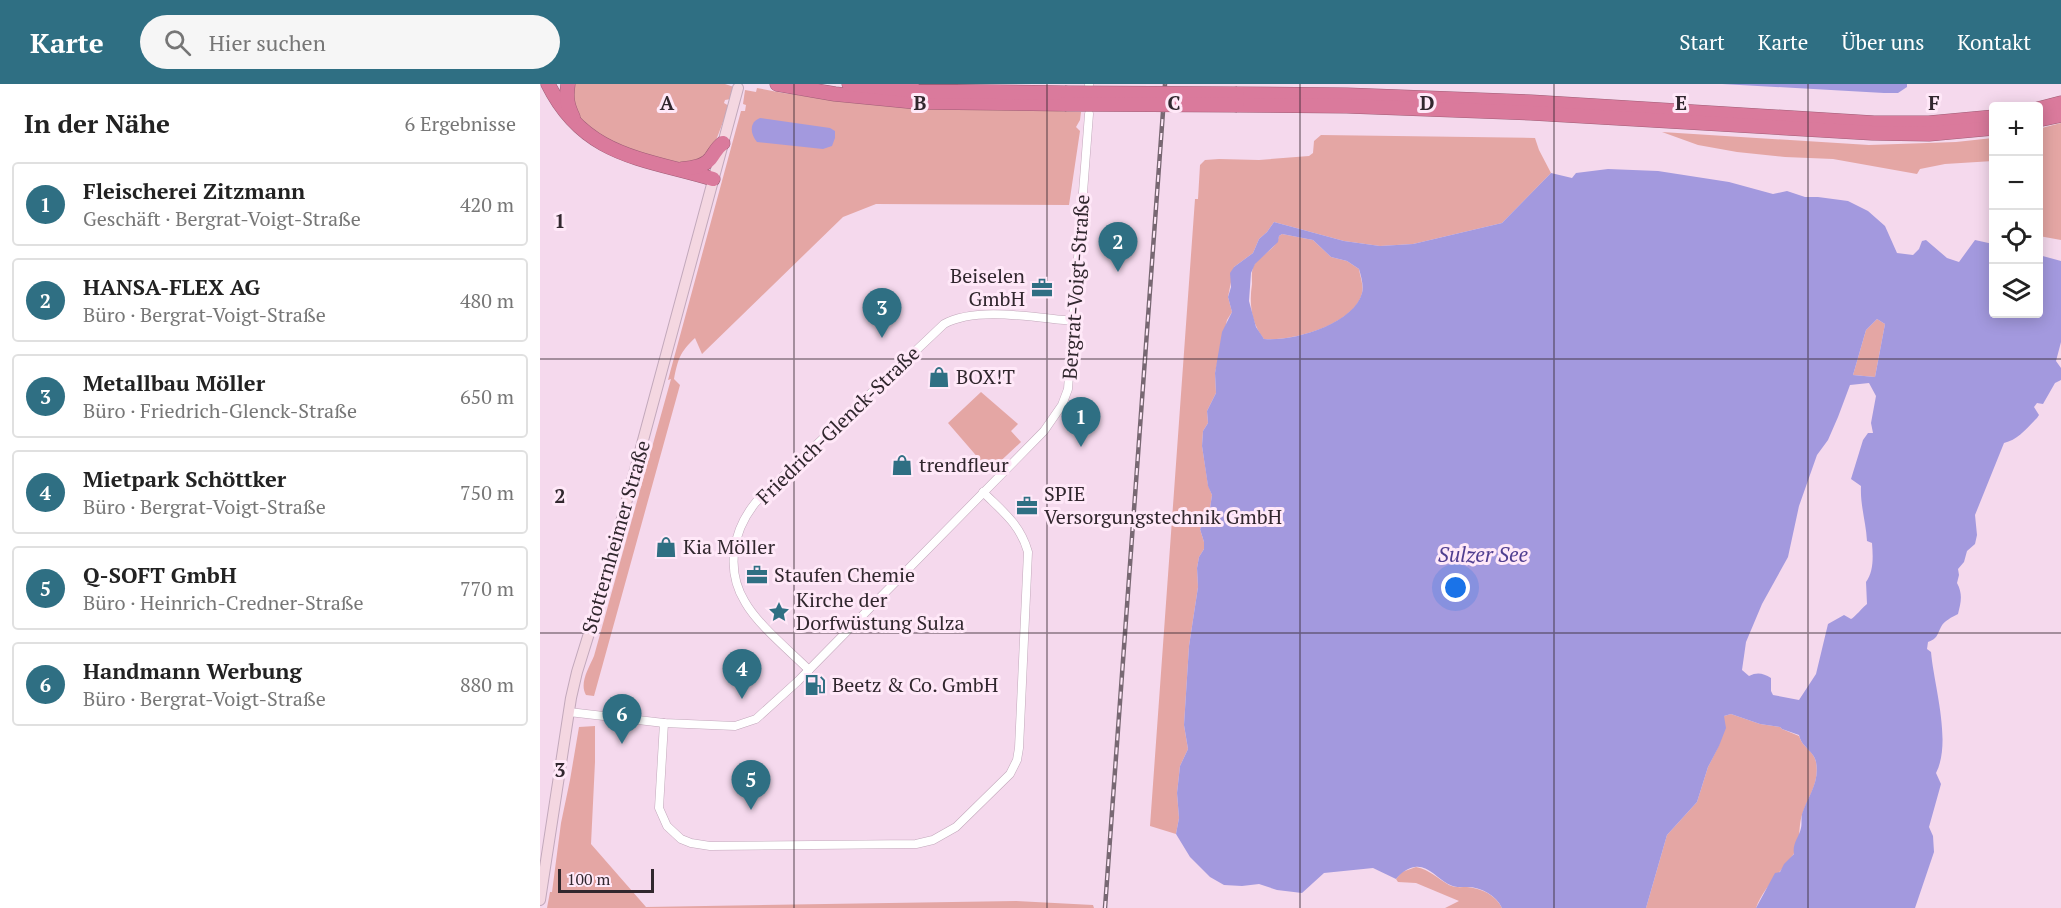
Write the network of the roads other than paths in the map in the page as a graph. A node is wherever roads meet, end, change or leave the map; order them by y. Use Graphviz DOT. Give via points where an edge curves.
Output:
graph roads {
  1 [pos="548,84"];
  2 [pos="568,84"];
  3 [pos="777,84"];
  4 [pos="849,84"];
  5 [pos="738,88"];
  6 [pos="1065,99"];
  7 [pos="1237,99"];
  8 [pos="2061,104"];
  9 [pos="2043,108"];
  10 [pos="1089,114"];
  11 [pos="2061,115"];
  12 [pos="1989,118"];
  13 [pos="2043,119"];
  14 [pos="578,126"];
  15 [pos="1989,128"];
  16 [pos="723,143"];
  17 [pos="681,170"];
  18 [pos="713,179"];
  19 [pos="1074,321"];
  20 [pos="983,492"];
  21 [pos="809,670"];
  22 [pos="569,712"];
  23 [pos="663,723"];
  24 [pos="540,900"];
  1 -- 14 [label="highway" via="561,108"];
  2 -- 14 [label="highway" via="568,106"];
  3 -- 6 [label="highway" via="917,102"];
  4 -- 6 [label="highway"];
  5 -- 16 [label="main road, Stotternheimer Straße"];
  6 -- 7 [label="highway, bridge"];
  7 -- 12 [label="highway" via="1358,96 1531,102 1874,123"];
  7 -- 15 [label="highway" via="1872,134"];
  8 -- 9 [label="highway"];
  10 -- 19 [label="street, Bergrat-Voigt-Straße"];
  11 -- 13 [label="highway"];
  14 -- 17 [label="highway" via="598,142 622,153"];
  16 -- 17 [label="highway" via="705,163"];
  16 -- 18 [label="main road, Stotternheimer Straße"];
  17 -- 18 [label="highway"];
  18 -- 22 [label="main road, Stotternheimer Straße"];
  19 -- 20 [label="street, Bergrat-Voigt-Straße" via="1068,389 1062,405 1044,431"];
  19 -- 21 [label="street, Friedrich-Glenck-Straße" via="979,315 955,318 944,324 756,501 738,530 733,562 740,591 758,619"];
  20 -- 21 [label="street, Bergrat-Voigt-Straße"];
  20 -- 23 [label="street" via="1015,523 1028,552 1019,748 1010,774 956,827 916,844 691,843 667,825 659,808"];
  21 -- 23 [label="street, Bergrat-Voigt-Straße" via="769,710 744,725"];
  22 -- 23 [label="street, Bergrat-Voigt-Straße"];
  22 -- 24 [label="main road, Stotternheimer Straße"];
}
